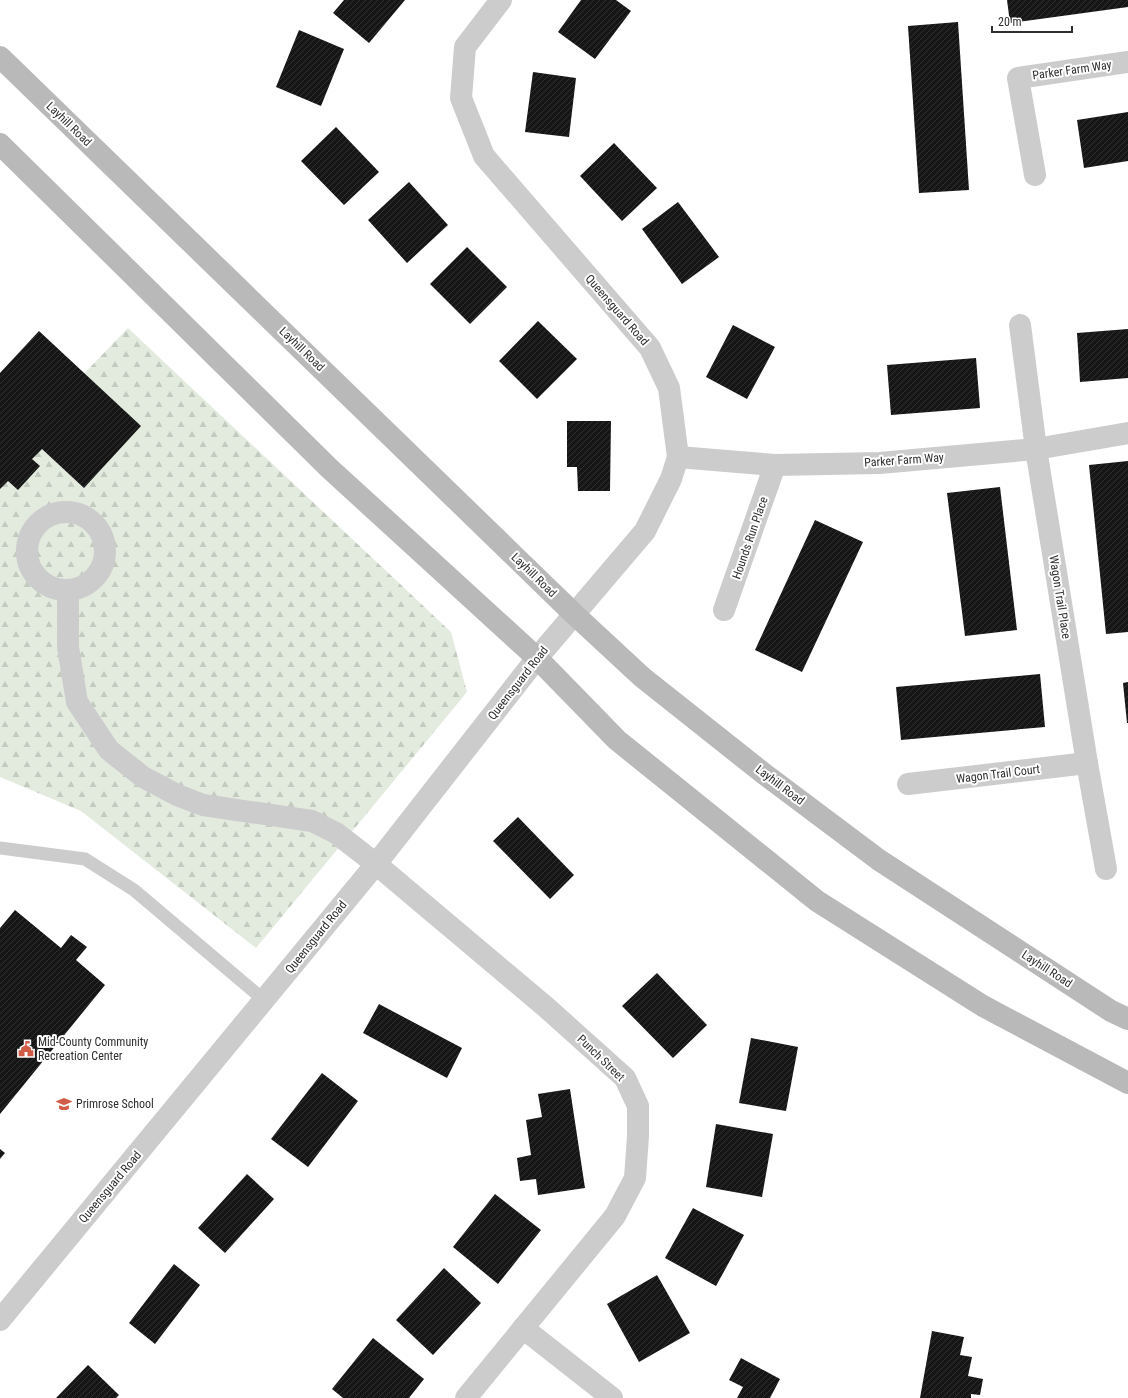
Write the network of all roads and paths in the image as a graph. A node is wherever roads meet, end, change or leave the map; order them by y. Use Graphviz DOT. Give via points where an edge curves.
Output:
graph roads {
  1 [pos="501,0"];
  2 [pos="0,57"];
  3 [pos="1128,62"];
  4 [pos="0,144"];
  5 [pos="1034,175"];
  6 [pos="1020,325"];
  7 [pos="1128,433"];
  8 [pos="1036,449"];
  9 [pos="678,457"];
  10 [pos="775,465"];
  11 [pos="68,590"];
  12 [pos="724,610"];
  13 [pos="574,614"];
  14 [pos="537,658"];
  15 [pos="1087,763"];
  16 [pos="908,784"];
  17 [pos="0,848"];
  18 [pos="376,864"];
  19 [pos="1106,869"];
  20 [pos="264,1000"];
  21 [pos="1128,1020"];
  22 [pos="1128,1083"];
  23 [pos="0,1320"];
  24 [pos="523,1328"];
  25 [pos="466,1398"];
  26 [pos="612,1398"];
  1 -- 9 [label="street, Queensguard Road" via="465,47 461,98 484,156 650,348 669,388"];
  2 -- 13 [label="main road, Layhill Road"];
  3 -- 5 [label="street, Parker Farm Way" via="1018,78"];
  4 -- 14 [label="main road" via="329,468"];
  6 -- 8 [label="street, Wagon Trail Place"];
  7 -- 8 [label="street, Parker Farm Way"];
  8 -- 10 [label="street, Parker Farm Way" via="880,463"];
  8 -- 15 [label="street, Wagon Trail Place"];
  9 -- 10 [label="street, Parker Farm Way"];
  9 -- 13 [label="street, Queensguard Road" via="671,479 645,531"];
  10 -- 12 [label="street, Hounds Run Place"];
  11 -- 18 [label="street, Punch Street" via="68,647 77,702 109,750 143,777 203,805 312,820 336,832"];
  13 -- 14 [label="street, Queensguard Road"];
  13 -- 21 [label="main road, Layhill Road" via="642,677 762,773 879,860"];
  14 -- 18 [label="street, Queensguard Road"];
  14 -- 22 [label="main road" via="617,740 817,901 983,1006"];
  15 -- 16 [label="street, Wagon Trail Court"];
  15 -- 19 [label="street, Wagon Trail Place"];
  17 -- 20 [label="lane" via="85,859 134,890"];
  18 -- 20 [label="street, Queensguard Road"];
  18 -- 24 [label="street, Punch Street" via="547,1008 625,1078 638,1106 635,1178 615,1216"];
  20 -- 23 [label="street, Queensguard Road"];
  24 -- 25 [label="street, Punch Street"];
  24 -- 26 [label="street"];
}
